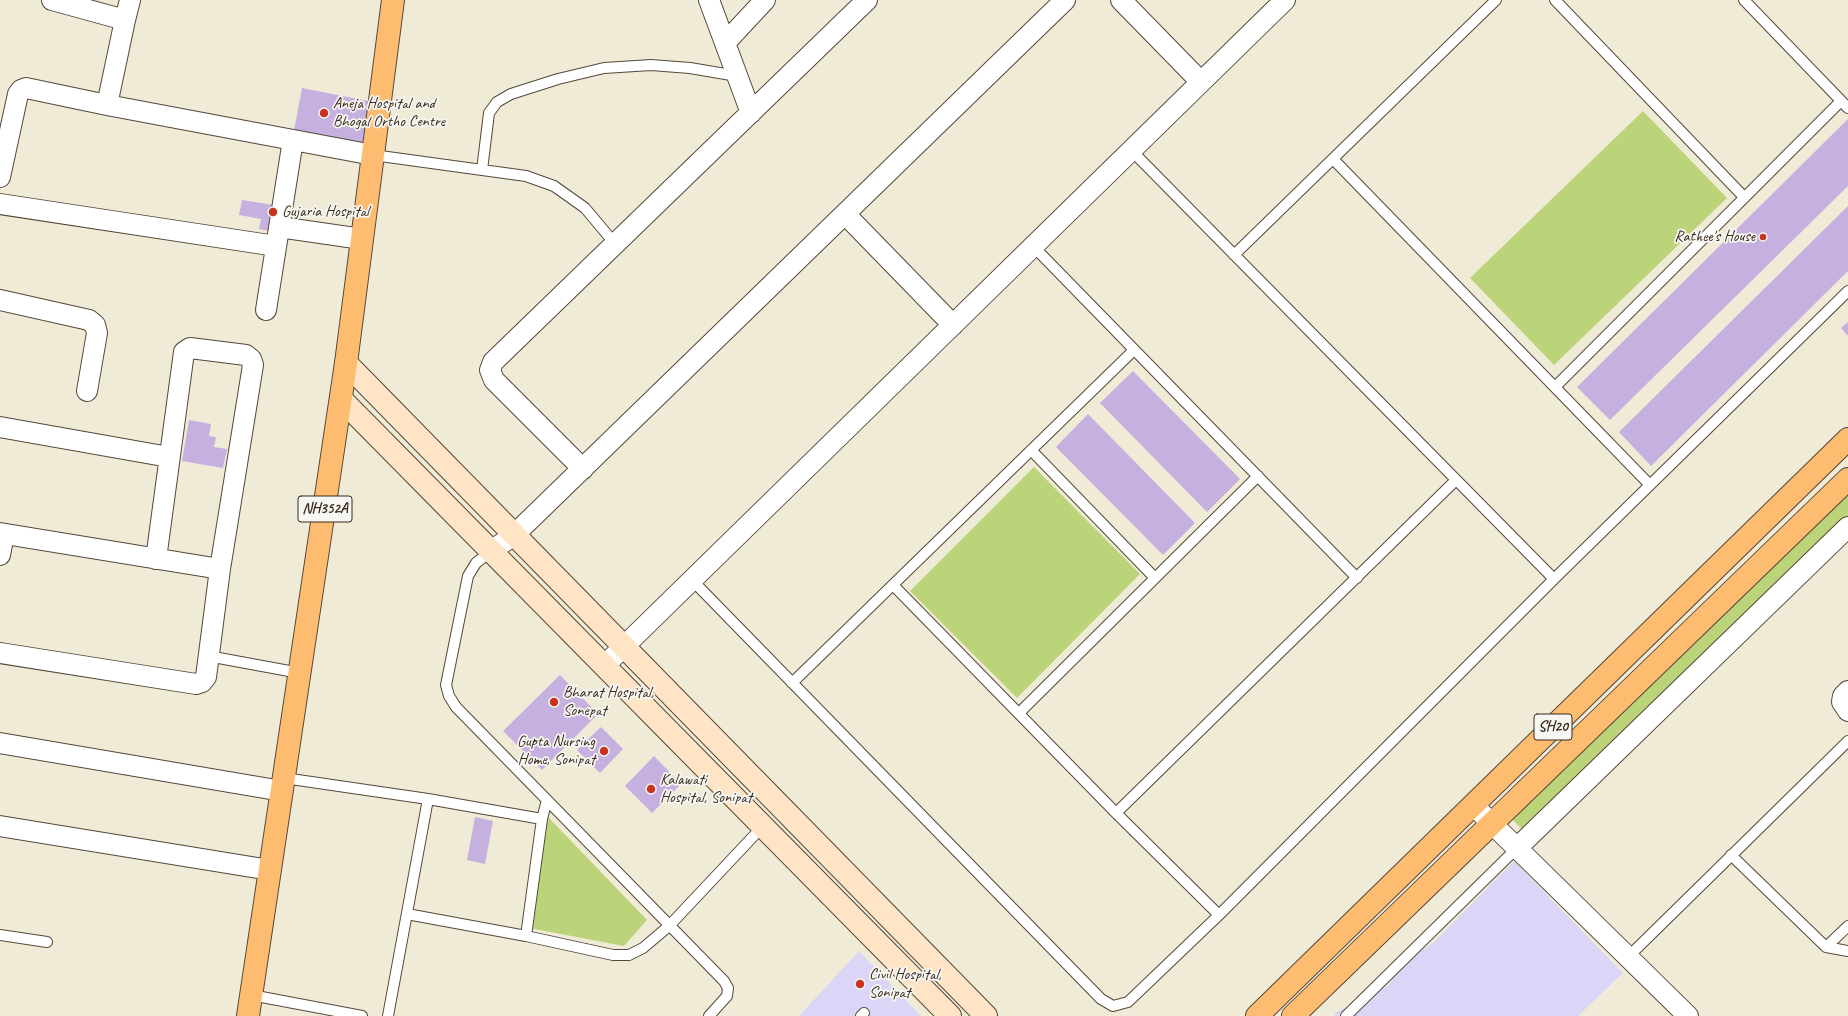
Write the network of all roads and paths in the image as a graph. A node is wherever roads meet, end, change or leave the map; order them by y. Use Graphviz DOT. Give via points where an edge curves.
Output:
graph roads {
  1 [pos="130,0"];
  2 [pos="393,0"];
  3 [pos="709,0"];
  4 [pos="765,0"];
  5 [pos="867,0"];
  6 [pos="1065,0"];
  7 [pos="1121,0"];
  8 [pos="1285,0"];
  9 [pos="1496,0"];
  10 [pos="1555,0"];
  11 [pos="1744,0"];
  12 [pos="58,1"];
  13 [pos="125,20"];
  14 [pos="725,43"];
  15 [pos="737,76"];
  16 [pos="1201,82"];
  17 [pos="1845,104"];
  18 [pos="107,105"];
  19 [pos="751,113"];
  20 [pos="6,120"];
  21 [pos="293,140"];
  22 [pos="1131,150"];
  23 [pos="373,155"];
  24 [pos="1333,159"];
  25 [pos="482,170"];
  26 [pos="0,176"];
  27 [pos="1744,197"];
  28 [pos="0,204"];
  29 [pos="845,214"];
  30 [pos="279,226"];
  31 [pos="362,239"];
  32 [pos="616,245"];
  33 [pos="276,246"];
  34 [pos="1033,246"];
  35 [pos="1234,255"];
  36 [pos="1848,291"];
  37 [pos="0,300"];
  38 [pos="266,310"];
  39 [pos="953,325"];
  40 [pos="1134,350"];
  41 [pos="346,363"];
  42 [pos="1555,387"];
  43 [pos="86,391"];
  44 [pos="341,398"];
  45 [pos="0,427"];
  46 [pos="1848,438"];
  47 [pos="1031,450"];
  48 [pos="169,457"];
  49 [pos="583,469"];
  50 [pos="1258,476"];
  51 [pos="1848,479"];
  52 [pos="1456,480"];
  53 [pos="1650,485"];
  54 [pos="1848,527"];
  55 [pos="2,533"];
  56 [pos="514,535"];
  57 [pos="491,551"];
  58 [pos="0,555"];
  59 [pos="156,558"];
  60 [pos="220,569"];
  61 [pos="1155,578"];
  62 [pos="1357,578"];
  63 [pos="1554,579"];
  64 [pos="692,580"];
  65 [pos="893,585"];
  66 [pos="624,646"];
  67 [pos="0,653"];
  68 [pos="208,656"];
  69 [pos="604,666"];
  70 [pos="300,672"];
  71 [pos="792,683"];
  72 [pos="1848,691"];
  73 [pos="1848,711"];
  74 [pos="1019,714"];
  75 [pos="1848,741"];
  76 [pos="0,743"];
  77 [pos="283,785"];
  78 [pos="428,799"];
  79 [pos="548,800"];
  80 [pos="1473,805"];
  81 [pos="1116,813"];
  82 [pos="542,819"];
  83 [pos="1491,823"];
  84 [pos="0,826"];
  85 [pos="762,826"];
  86 [pos="1517,848"];
  87 [pos="1731,855"];
  88 [pos="270,870"];
  89 [pos="407,914"];
  90 [pos="1219,915"];
  91 [pos="669,926"];
  92 [pos="1848,926"];
  93 [pos="0,935"];
  94 [pos="526,936"];
  95 [pos="47,942"];
  96 [pos="1826,947"];
  97 [pos="1848,950"];
  98 [pos="1628,957"];
  99 [pos="250,1006"];
  100 [pos="362,1016"];
  101 [pos="388,1016"];
  102 [pos="709,1016"];
  103 [pos="950,1016"];
  104 [pos="986,1016"];
  105 [pos="1257,1016"];
  106 [pos="1293,1016"];
  107 [pos="1346,1016"];
  108 [pos="1688,1016"];
  1 -- 13 [label="street"];
  2 -- 23 [label="main road, NH352A"];
  3 -- 14 [label="street"];
  4 -- 14 [label="street"];
  5 -- 19 [label="street"];
  6 -- 29 [label="street"];
  7 -- 16 [label="street"];
  8 -- 16 [label="street"];
  9 -- 24 [label="lane"];
  10 -- 27 [label="lane"];
  11 -- 17 [label="lane"];
  12 -- 13 [label="street"];
  13 -- 18 [label="street"];
  14 -- 15 [label="street"];
  15 -- 19 [label="street"];
  15 -- 25 [label="lane" via="651,65 604,68 510,94 497,102 489,113"];
  16 -- 22 [label="street"];
  17 -- 27 [label="lane"];
  18 -- 20 [label="street" via="26,88 18,94"];
  18 -- 21 [label="street"];
  19 -- 32 [label="street"];
  20 -- 26 [label="street"];
  21 -- 23 [label="street"];
  21 -- 30 [label="street"];
  22 -- 34 [label="street"];
  22 -- 35 [label="lane"];
  23 -- 25 [label="lane"];
  23 -- 31 [label="main road, NH352A"];
  24 -- 35 [label="lane"];
  24 -- 42 [label="lane"];
  25 -- 32 [label="lane" via="526,176 554,186 584,208"];
  27 -- 42 [label="lane"];
  28 -- 33 [label="street"];
  29 -- 39 [label="street"];
  29 -- 49 [label="street"];
  30 -- 31 [label="street"];
  30 -- 33 [label="street"];
  31 -- 41 [label="main road, NH352A"];
  32 -- 49 [label="street" via="493,362 490,370 494,380"];
  33 -- 38 [label="street"];
  34 -- 39 [label="street"];
  34 -- 40 [label="lane"];
  35 -- 52 [label="lane"];
  36 -- 53 [label="lane"];
  37 -- 43 [label="street" via="89,320 95,325 97,333"];
  39 -- 64 [label="street"];
  40 -- 47 [label="lane"];
  40 -- 50 [label="lane"];
  41 -- 44 [label="main road, NH352A"];
  41 -- 56 [label="street"];
  42 -- 53 [label="lane"];
  44 -- 57 [label="street"];
  44 -- 70 [label="main road, NH352A"];
  45 -- 48 [label="street"];
  46 -- 80 [label="main road, SH20"];
  47 -- 61 [label="lane"];
  47 -- 65 [label="lane"];
  48 -- 59 [label="street"];
  48 -- 60 [label="street" via="186,349 246,355 253,365"];
  49 -- 56 [label="street"];
  50 -- 61 [label="lane"];
  50 -- 62 [label="lane"];
  51 -- 83 [label="main road, SH20"];
  52 -- 62 [label="lane"];
  52 -- 63 [label="lane"];
  53 -- 63 [label="lane"];
  54 -- 86 [label="street"];
  55 -- 58 [label="street"];
  55 -- 59 [label="street"];
  56 -- 57 [label="street"];
  56 -- 66 [label="street"];
  57 -- 69 [label="street"];
  57 -- 79 [label="lane" via="476,563 468,576 446,685 456,707"];
  59 -- 60 [label="street"];
  60 -- 68 [label="street"];
  61 -- 74 [label="lane"];
  62 -- 81 [label="lane"];
  63 -- 90 [label="lane"];
  64 -- 66 [label="street"];
  64 -- 71 [label="lane"];
  65 -- 71 [label="lane"];
  65 -- 74 [label="lane"];
  66 -- 69 [label="street"];
  66 -- 104 [label="street"];
  67 -- 68 [label="street" via="196,684 206,677"];
  68 -- 70 [label="lane"];
  69 -- 85 [label="street"];
  70 -- 77 [label="main road, NH352A"];
  71 -- 90 [label="lane" via="1100,999 1113,1006 1128,1002"];
  72 -- 73 [label="street" via="1842,702"];
  74 -- 81 [label="lane"];
  75 -- 87 [label="lane"];
  76 -- 77 [label="street"];
  77 -- 78 [label="lane"];
  77 -- 88 [label="main road, NH352A"];
  78 -- 82 [label="lane"];
  78 -- 89 [label="lane"];
  79 -- 82 [label="lane"];
  79 -- 91 [label="lane"];
  80 -- 83 [label="street"];
  80 -- 105 [label="main road, SH20"];
  81 -- 90 [label="lane"];
  82 -- 94 [label="lane"];
  83 -- 86 [label="street"];
  83 -- 106 [label="main road, SH20"];
  84 -- 88 [label="street"];
  85 -- 91 [label="lane"];
  85 -- 103 [label="street"];
  86 -- 98 [label="street"];
  86 -- 107 [label="lane"];
  87 -- 96 [label="lane"];
  87 -- 98 [label="lane"];
  88 -- 99 [label="main road, NH352A"];
  89 -- 94 [label="lane"];
  89 -- 101 [label="lane"];
  91 -- 94 [label="lane" via="643,948 629,955 613,955"];
  91 -- 102 [label="lane" via="728,988 727,996"];
  92 -- 96 [label="lane"];
  93 -- 95 [label="lane"];
  96 -- 97 [label="lane"];
  98 -- 108 [label="street"];
  99 -- 100 [label="lane"];
}
